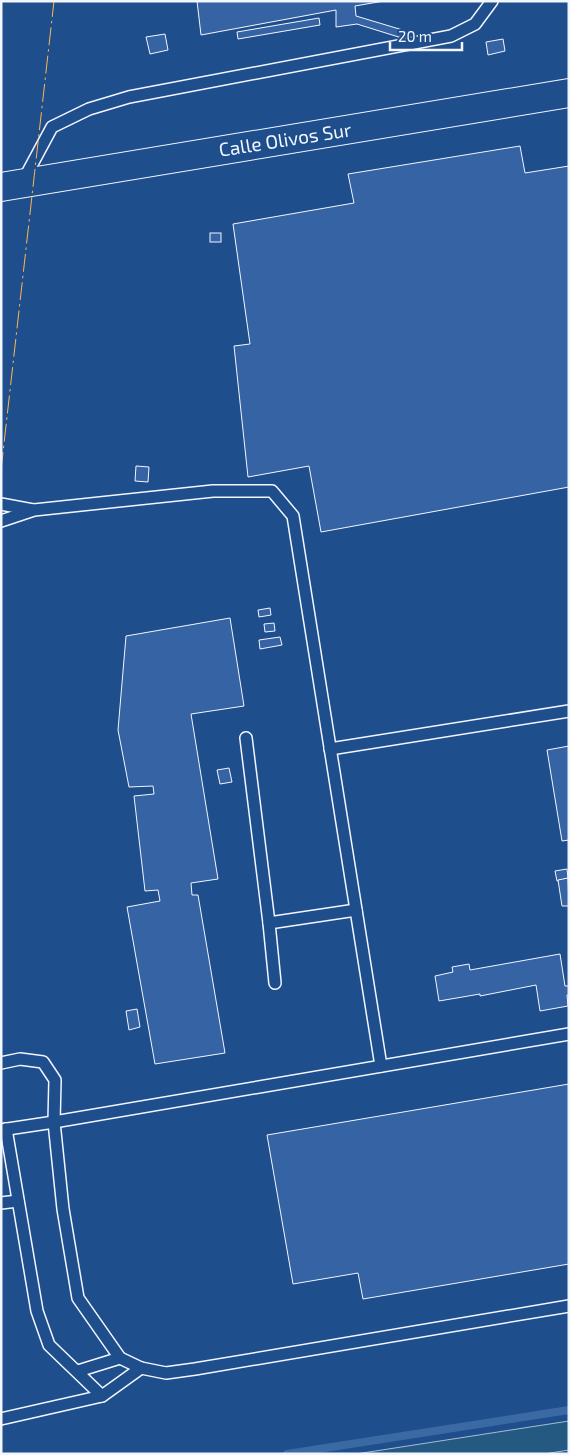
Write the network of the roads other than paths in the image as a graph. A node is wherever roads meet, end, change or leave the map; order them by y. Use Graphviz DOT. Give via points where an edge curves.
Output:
graph roads {
  1 [pos="492,1"];
  2 [pos="569,75"];
  3 [pos="569,93"];
  4 [pos="542,97"];
  5 [pos="12,185"];
  6 [pos="1,504"];
  7 [pos="34,510"];
  8 [pos="1,521"];
  9 [pos="569,711"];
  10 [pos="246,738"];
  11 [pos="330,749"];
  12 [pos="356,910"];
  13 [pos="270,923"];
  14 [pos="275,983"];
  15 [pos="569,1034"];
  16 [pos="1,1063"];
  17 [pos="381,1066"];
  18 [pos="54,1122"];
  19 [pos="4,1129"];
  20 [pos="18,1201"];
  21 [pos="1,1203"];
  22 [pos="569,1306"];
  23 [pos="120,1358"];
  24 [pos="141,1368"];
  25 [pos="78,1371"];
  26 [pos="102,1396"];
  27 [pos="1,1419"];
  1 -- 5 [label="lane" via="475,24 451,36 130,97 89,108 52,127"];
  2 -- 4 [label="main road"];
  3 -- 4 [label="main road, Calle Olivos Sur"];
  4 -- 5 [label="main road, Calle Olivos Sur"];
  6 -- 7 [label="lane"];
  7 -- 8 [label="lane"];
  7 -- 11 [label="lane" via="213,491 272,491 293,516"];
  9 -- 11 [label="lane"];
  10 -- 13 [label="lane"];
  11 -- 12 [label="lane"];
  12 -- 13 [label="lane"];
  12 -- 17 [label="lane"];
  13 -- 14 [label="lane"];
  15 -- 17 [label="lane"];
  16 -- 18 [label="lane" via="20,1059 43,1062 54,1080"];
  17 -- 18 [label="lane"];
  18 -- 19 [label="lane"];
  18 -- 23 [label="lane" via="63,1209 78,1298"];
  19 -- 20 [label="lane"];
  20 -- 21 [label="lane"];
  20 -- 25 [label="lane" via="37,1311 49,1345"];
  22 -- 24 [label="lane" via="195,1369 166,1372"];
  23 -- 24 [label="lane"];
  23 -- 25 [label="lane"];
  24 -- 26 [label="lane"];
  25 -- 26 [label="lane"];
  26 -- 27 [label="lane"];
}
